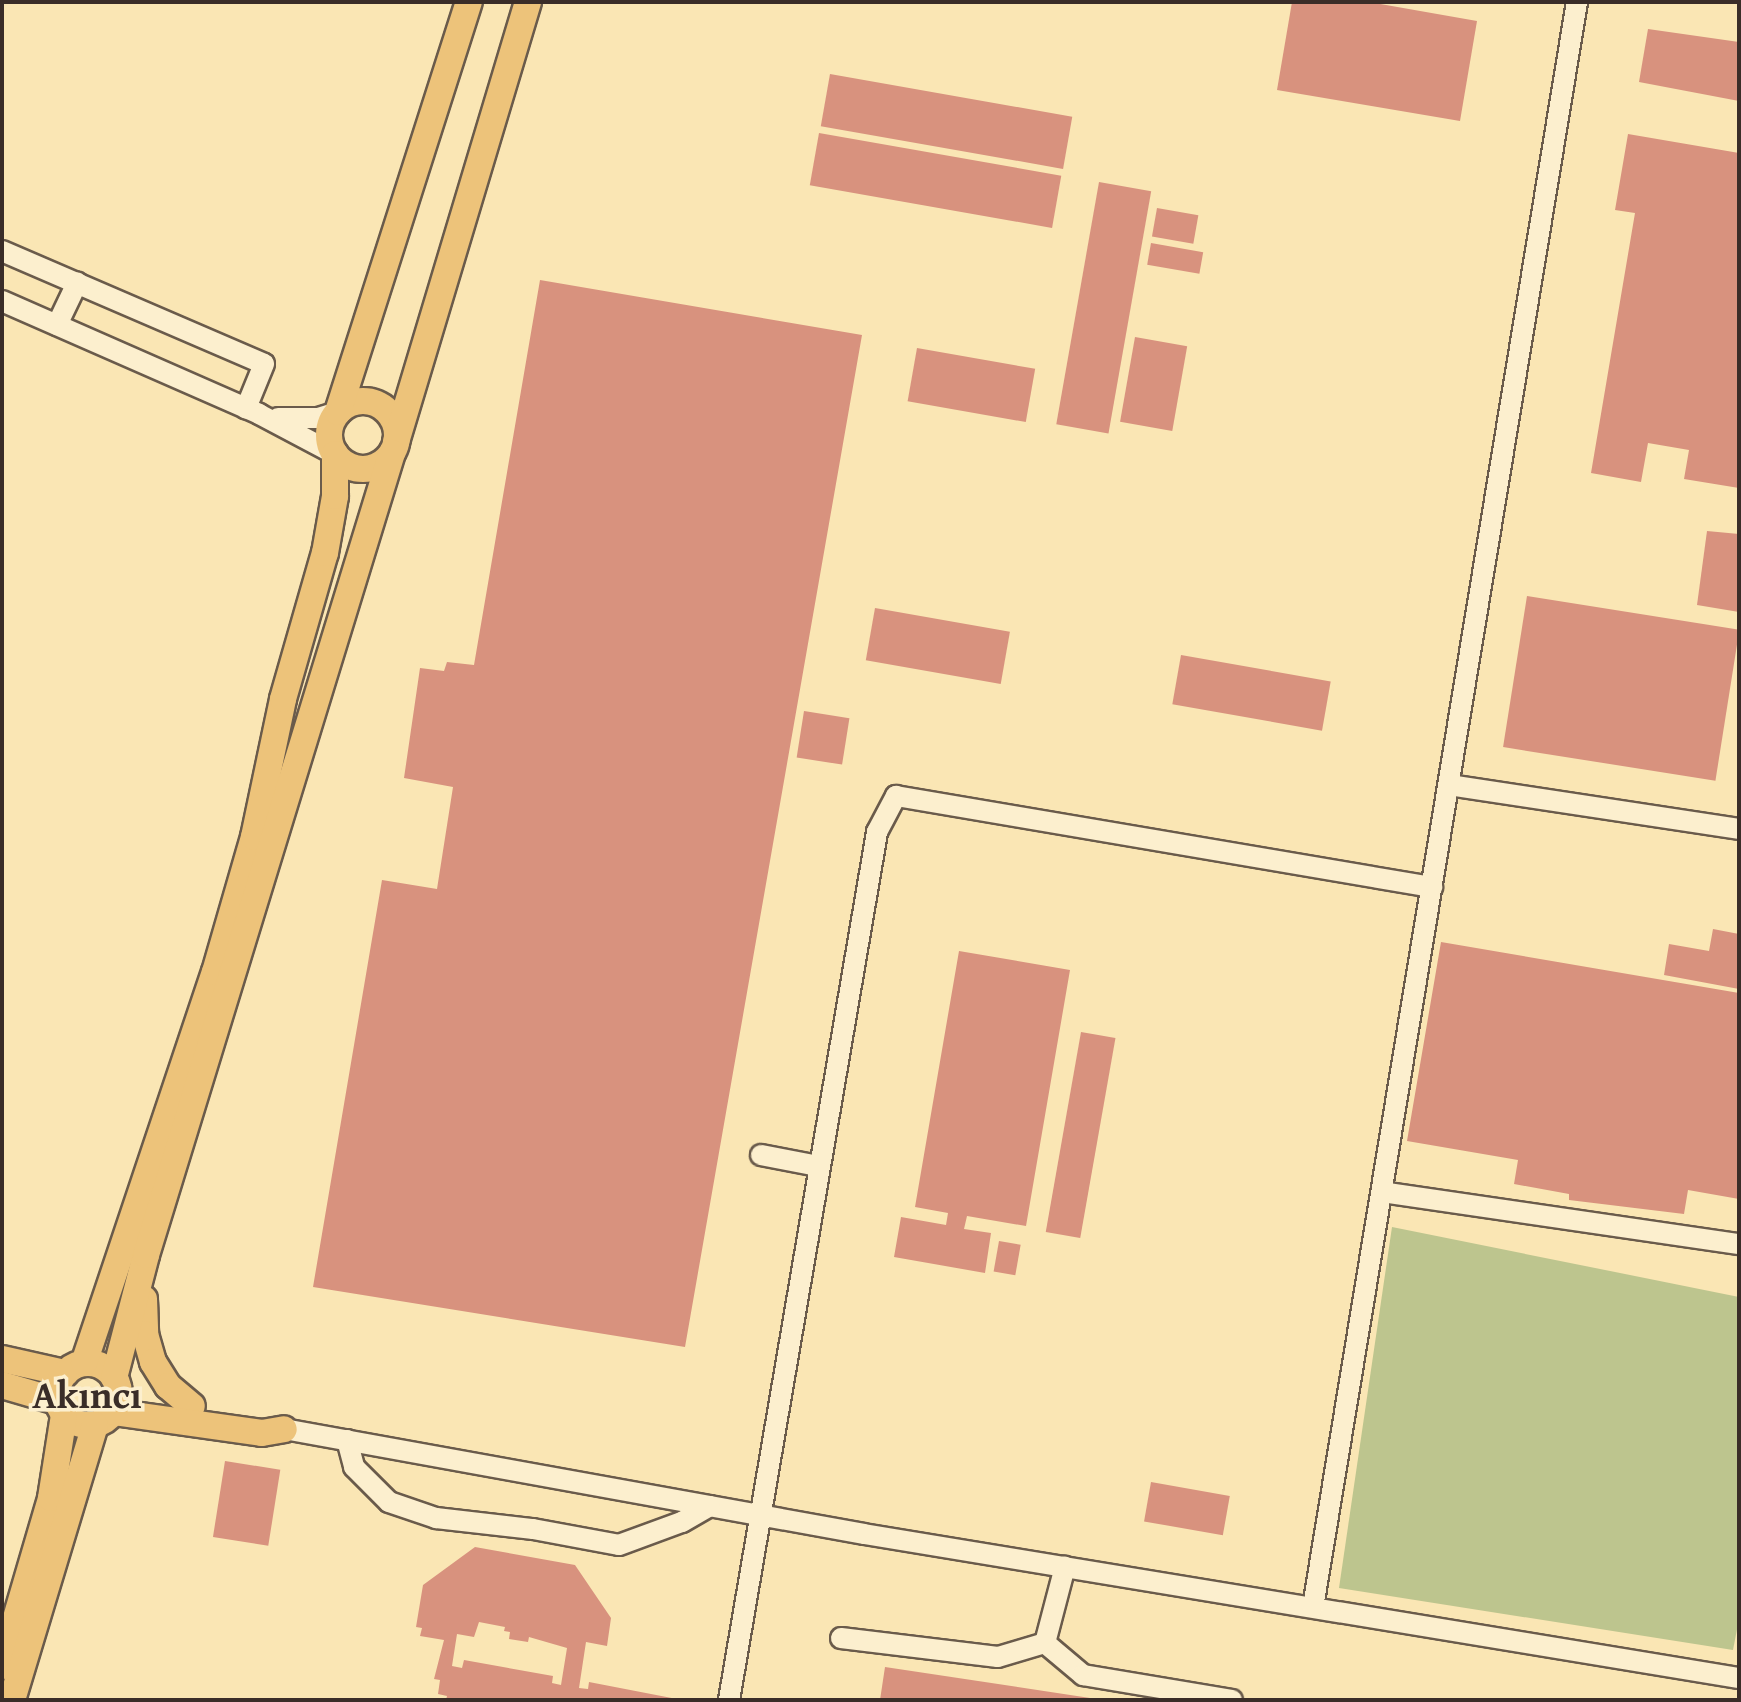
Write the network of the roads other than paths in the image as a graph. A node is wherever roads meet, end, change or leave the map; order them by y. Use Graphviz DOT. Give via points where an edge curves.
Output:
graph roads {
  1 [pos="469,2"];
  2 [pos="528,2"];
  3 [pos="1577,2"];
  4 [pos="2,251"];
  5 [pos="77,283"];
  6 [pos="2,301"];
  7 [pos="57,325"];
  8 [pos="252,411"];
  9 [pos="338,412"];
  10 [pos="394,448"];
  11 [pos="335,454"];
  12 [pos="1449,785"];
  13 [pos="1739,829"];
  14 [pos="1432,887"];
  15 [pos="761,1155"];
  16 [pos="818,1166"];
  17 [pos="1382,1192"];
  18 [pos="1739,1244"];
  19 [pos="145,1258"];
  20 [pos="2,1359"];
  21 [pos="75,1368"];
  22 [pos="2,1385"];
  23 [pos="110,1402"];
  24 [pos="192,1406"];
  25 [pos="60,1408"];
  26 [pos="284,1429"];
  27 [pos="347,1440"];
  28 [pos="710,1506"];
  29 [pos="759,1515"];
  30 [pos="1065,1567"];
  31 [pos="1313,1607"];
  32 [pos="841,1638"];
  33 [pos="1045,1643"];
  34 [pos="2,1666"];
  35 [pos="1739,1678"];
  36 [pos="12,1700"];
  37 [pos="729,1700"];
  38 [pos="1232,1700"];
  1 -- 9 [label="main road"];
  2 -- 10 [label="main road"];
  3 -- 12 [label="street"];
  4 -- 5 [label="street"];
  5 -- 7 [label="street"];
  5 -- 8 [label="street" via="264,364"];
  6 -- 7 [label="street"];
  7 -- 8 [label="street"];
  8 -- 9 [label="street" via="303,420"];
  8 -- 11 [label="street"];
  9 -- 10 [label="main road" via="357,401 379,405 394,421"];
  9 -- 11 [label="main road" via="329,432"];
  10 -- 11 [label="main road" via="375,467 364,469"];
  10 -- 19 [label="main road"];
  11 -- 21 [label="main road" via="335,496 325,553 283,699 254,837 215,972"];
  12 -- 13 [label="street"];
  12 -- 14 [label="street"];
  14 -- 16 [label="street" via="896,796 877,832"];
  14 -- 17 [label="street"];
  15 -- 16 [label="street"];
  16 -- 29 [label="street"];
  17 -- 18 [label="street"];
  17 -- 31 [label="street"];
  19 -- 23 [label="main road"];
  19 -- 24 [label="main road" via="149,1349 160,1374"];
  20 -- 21 [label="main road"];
  21 -- 23 [label="main road" via="98,1364"];
  21 -- 25 [label="main road" via="57,1386"];
  22 -- 25 [label="main road"];
  23 -- 24 [label="main road"];
  23 -- 25 [label="main road" via="82,1426"];
  23 -- 26 [label="main road" via="262,1433"];
  23 -- 36 [label="main road"];
  24 -- 26 [label="main road" via="265,1418"];
  25 -- 34 [label="main road" via="51,1498"];
  26 -- 27 [label="street"];
  27 -- 28 [label="street"];
  27 -- 28 [label="street" via="354,1467 389,1502 436,1518 619,1545"];
  28 -- 29 [label="street"];
  29 -- 30 [label="street"];
  29 -- 37 [label="street"];
  30 -- 31 [label="street"];
  30 -- 33 [label="street"];
  31 -- 35 [label="street"];
  32 -- 33 [label="street" via="998,1657"];
  33 -- 38 [label="street" via="1083,1675"];
}
